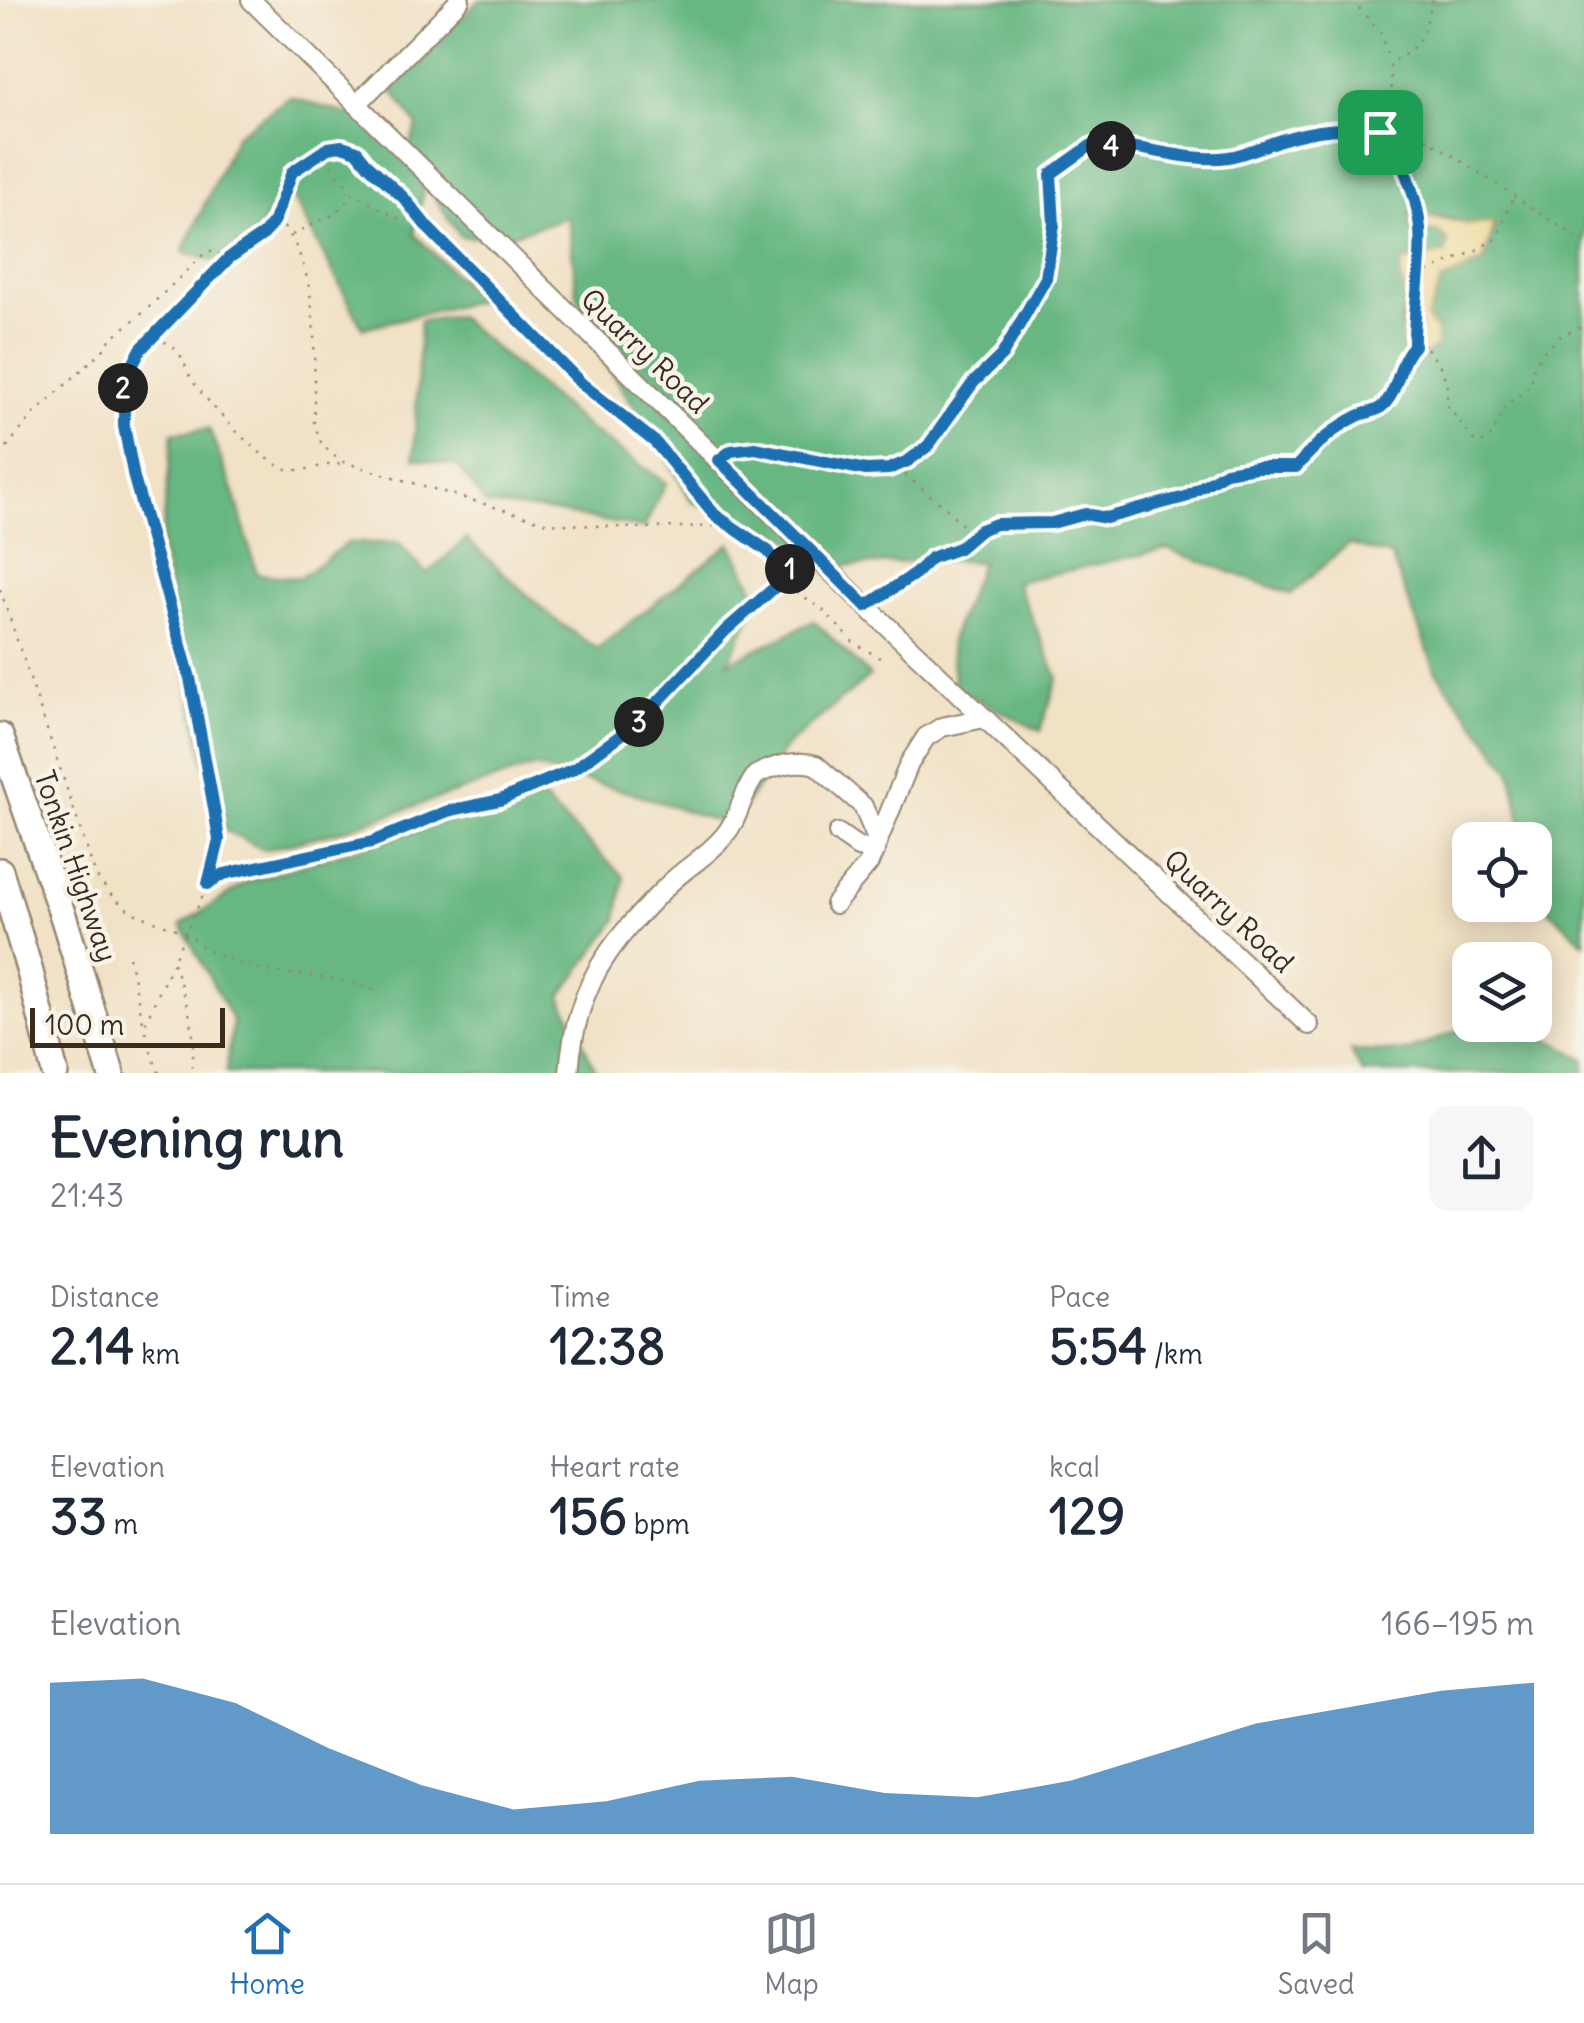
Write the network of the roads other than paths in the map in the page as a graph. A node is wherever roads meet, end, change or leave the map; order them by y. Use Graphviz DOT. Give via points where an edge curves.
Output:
graph roads {
  1 [pos="251,0"];
  2 [pos="460,0"];
  3 [pos="357,104"];
  4 [pos="984,718"];
  5 [pos="0,736"];
  6 [pos="838,833"];
  7 [pos="876,847"];
  8 [pos="0,871"];
  9 [pos="835,904"];
  10 [pos="1309,1025"];
  11 [pos="55,1073"];
  12 [pos="112,1073"];
  13 [pos="569,1073"];
  1 -- 3 [label="street, Quarry Road"];
  2 -- 3 [label="street"];
  3 -- 4 [label="street, Quarry Road"];
  4 -- 7 [label="street" via="926,737"];
  4 -- 10 [label="street, Quarry Road"];
  5 -- 12 [label="highway, Tonkin Highway"];
  6 -- 7 [label="street" via="858,847"];
  7 -- 9 [label="street"];
  7 -- 13 [label="street" via="862,806 816,765 786,764 756,775 722,838 666,886 601,959 582,1001"];
  8 -- 11 [label="highway"];
}
